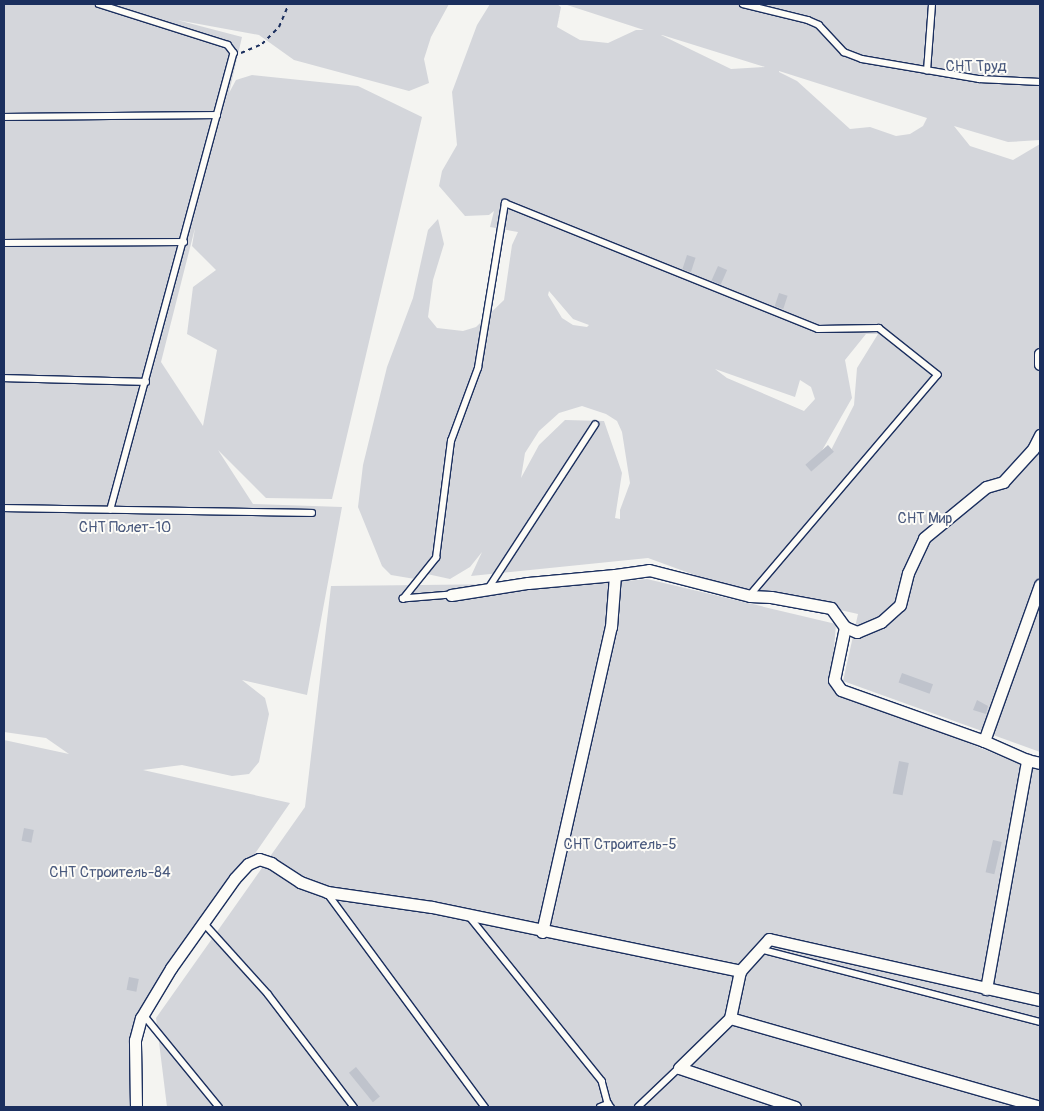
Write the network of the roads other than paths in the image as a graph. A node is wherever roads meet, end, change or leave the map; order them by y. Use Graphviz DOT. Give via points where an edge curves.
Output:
graph roads {
  1 [pos="99,4"];
  2 [pos="743,4"];
  3 [pos="932,4"];
  4 [pos="927,71"];
  5 [pos="1040,82"];
  6 [pos="217,115"];
  7 [pos="4,117"];
  8 [pos="184,242"];
  9 [pos="4,243"];
  10 [pos="1040,354"];
  11 [pos="1040,364"];
  12 [pos="4,378"];
  13 [pos="146,382"];
  14 [pos="595,425"];
  15 [pos="1040,435"];
  16 [pos="4,508"];
  17 [pos="111,510"];
  18 [pos="312,513"];
  19 [pos="615,575"];
  20 [pos="1040,586"];
  21 [pos="488,589"];
  22 [pos="451,595"];
  23 [pos="750,596"];
  24 [pos="845,627"];
  25 [pos="984,741"];
  26 [pos="1027,760"];
  27 [pos="1040,763"];
  28 [pos="327,892"];
  29 [pos="468,915"];
  30 [pos="203,922"];
  31 [pos="542,932"];
  32 [pos="760,949"];
  33 [pos="740,971"];
  34 [pos="986,989"];
  35 [pos="1040,1000"];
  36 [pos="143,1014"];
  37 [pos="730,1018"];
  38 [pos="1040,1022"];
  39 [pos="679,1068"];
  40 [pos="609,1106"];
  41 [pos="136,1107"];
  42 [pos="219,1107"];
  43 [pos="354,1107"];
  44 [pos="485,1107"];
  45 [pos="600,1107"];
  46 [pos="638,1107"];
  47 [pos="795,1107"];
  48 [pos="1040,1107"];
  1 -- 6 [label="lane" via="228,45 234,53"];
  2 -- 4 [label="lane" via="819,25 844,52 853,56"];
  3 -- 4 [label="lane"];
  4 -- 5 [label="lane" via="979,79"];
  6 -- 7 [label="lane"];
  6 -- 8 [label="lane"];
  8 -- 9 [label="lane"];
  8 -- 13 [label="lane"];
  10 -- 11 [label="street"];
  12 -- 13 [label="lane"];
  13 -- 17 [label="lane"];
  14 -- 21 [label="lane"];
  15 -- 24 [label="street" via="1033,449 1003,482 986,487 924,538 908,573 900,605 881,622 857,632"];
  16 -- 17 [label="lane"];
  17 -- 18 [label="lane"];
  19 -- 21 [label="street"];
  19 -- 23 [label="street" via="649,570"];
  19 -- 31 [label="street" via="611,627"];
  20 -- 25 [label="street"];
  21 -- 22 [label="street"];
  22 -- 23 [label="lane" via="403,600 436,558 451,441 478,368 505,203 818,329 880,328 938,375"];
  23 -- 24 [label="street" via="831,608"];
  24 -- 25 [label="street" via="834,680 841,690"];
  25 -- 26 [label="street"];
  26 -- 27 [label="street"];
  26 -- 34 [label="street"];
  28 -- 29 [label="street"];
  28 -- 30 [label="street" via="300,882 259,859 248,864"];
  28 -- 44 [label="lane"];
  29 -- 31 [label="street"];
  29 -- 40 [label="lane" via="602,1082"];
  30 -- 36 [label="street"];
  30 -- 43 [label="lane" via="268,994"];
  31 -- 33 [label="street"];
  32 -- 33 [label="street"];
  32 -- 34 [label="street" via="770,939"];
  32 -- 38 [label="lane"];
  33 -- 37 [label="street"];
  34 -- 35 [label="street"];
  36 -- 41 [label="street" via="135,1040"];
  36 -- 42 [label="lane"];
  37 -- 39 [label="street"];
  37 -- 48 [label="street"];
  39 -- 46 [label="lane"];
  39 -- 47 [label="street"];
  40 -- 45 [label="lane"];
}
